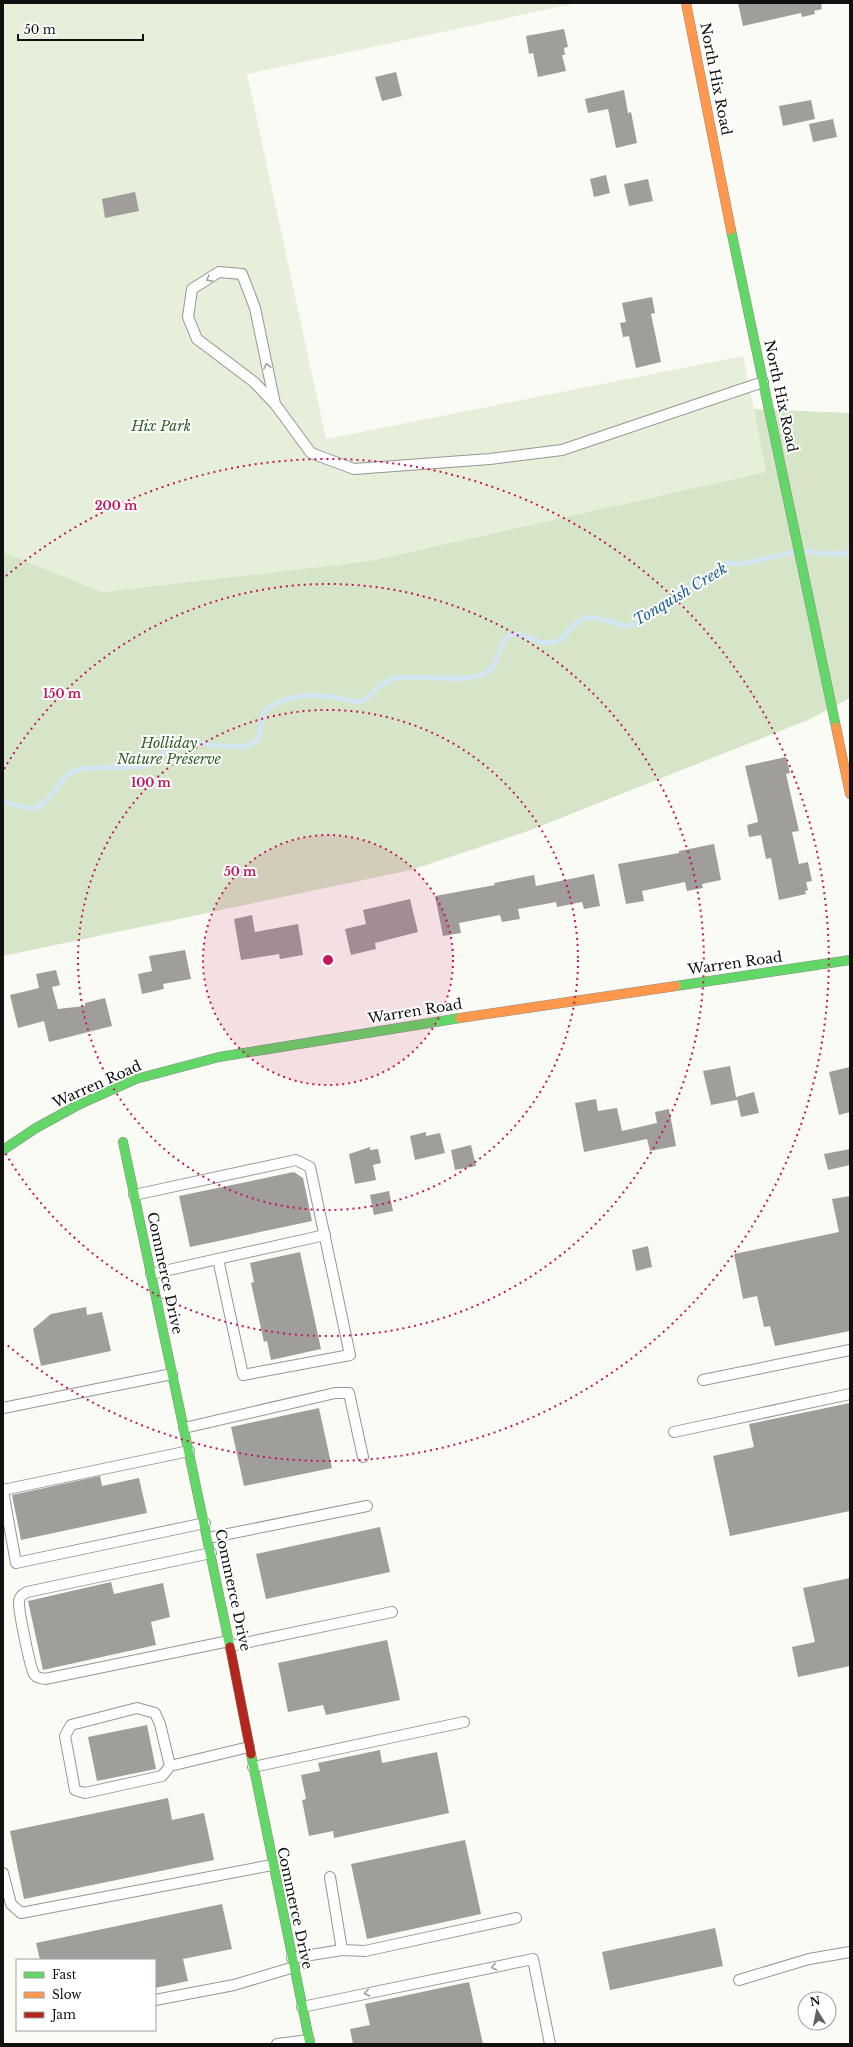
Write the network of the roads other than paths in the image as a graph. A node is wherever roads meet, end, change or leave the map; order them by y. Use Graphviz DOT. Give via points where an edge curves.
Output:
graph roads {
  1 [pos="686,3"];
  2 [pos="763,382"];
  3 [pos="275,404"];
  4 [pos="850,794"];
  5 [pos="850,960"];
  6 [pos="123,1142"];
  7 [pos="3,1150"];
  8 [pos="134,1195"];
  9 [pos="325,1235"];
  10 [pos="218,1259"];
  11 [pos="151,1274"];
  12 [pos="850,1350"];
  13 [pos="172,1374"];
  14 [pos="703,1380"];
  15 [pos="850,1394"];
  16 [pos="3,1408"];
  17 [pos="184,1428"];
  18 [pos="674,1432"];
  19 [pos="189,1451"];
  20 [pos="363,1457"];
  21 [pos="3,1491"];
  22 [pos="367,1506"];
  23 [pos="205,1523"];
  24 [pos="208,1538"];
  25 [pos="211,1553"];
  26 [pos="392,1612"];
  27 [pos="230,1644"];
  28 [pos="464,1722"];
  29 [pos="249,1746"];
  30 [pos="170,1766"];
  31 [pos="253,1767"];
  32 [pos="272,1865"];
  33 [pos="3,1873"];
  34 [pos="330,1877"];
  35 [pos="516,1918"];
  36 [pos="342,1950"];
  37 [pos="850,1952"];
  38 [pos="293,1963"];
  39 [pos="739,1980"];
  40 [pos="156,2000"];
  41 [pos="302,2007"];
  42 [pos="309,2042"];
  43 [pos="277,2044"];
  44 [pos="550,2044"];
  1 -- 2 [label="street, North Hix Road"];
  2 -- 3 [label="lane" via="562,450 490,459 354,469 311,453"];
  2 -- 4 [label="street, North Hix Road"];
  3 -- 3 [label="lane, one-way" via="256,308 242,274 219,272 192,289 188,317 197,339 254,382"];
  5 -- 7 [label="street, Warren Road" via="439,1021 219,1057 136,1079 78,1105"];
  6 -- 8 [label="street, Commerce Drive"];
  8 -- 9 [label="lane" via="296,1160 310,1167"];
  8 -- 11 [label="street, Commerce Drive"];
  9 -- 10 [label="lane"];
  9 -- 10 [label="lane" via="350,1355 243,1375"];
  10 -- 11 [label="lane"];
  11 -- 13 [label="street, Commerce Drive"];
  12 -- 14 [label="lane"];
  13 -- 16 [label="lane"];
  13 -- 17 [label="street, Commerce Drive"];
  15 -- 18 [label="lane"];
  17 -- 19 [label="street, Commerce Drive"];
  17 -- 20 [label="lane" via="335,1392 349,1394"];
  19 -- 21 [label="lane"];
  19 -- 23 [label="street, Commerce Drive"];
  21 -- 23 [label="lane" via="16,1563"];
  22 -- 24 [label="lane"];
  23 -- 24 [label="street, Commerce Drive"];
  24 -- 25 [label="street, Commerce Drive"];
  25 -- 27 [label="street, Commerce Drive"];
  25 -- 27 [label="lane" via="27,1592 21,1596 19,1603 26,1643 34,1674 45,1679"];
  26 -- 27 [label="lane"];
  27 -- 29 [label="street, Commerce Drive"];
  28 -- 31 [label="lane"];
  29 -- 30 [label="lane"];
  29 -- 31 [label="street, Commerce Drive"];
  30 -- 30 [label="lane" via="162,1776 85,1793 75,1790 65,1736 71,1724 137,1708 155,1713"];
  31 -- 32 [label="street, Commerce Drive"];
  32 -- 33 [label="lane" via="21,1913 11,1904"];
  32 -- 38 [label="street, Commerce Drive"];
  34 -- 36 [label="lane"];
  35 -- 36 [label="lane" via="365,1951"];
  36 -- 38 [label="lane"];
  37 -- 39 [label="lane" via="809,1959"];
  38 -- 40 [label="lane" via="234,1985"];
  38 -- 41 [label="street, Commerce Drive"];
  41 -- 42 [label="street, Commerce Drive"];
  44 -- 41 [label="lane, one-way" via="533,1959"];
  42 -- 43 [label="lane"];
}
